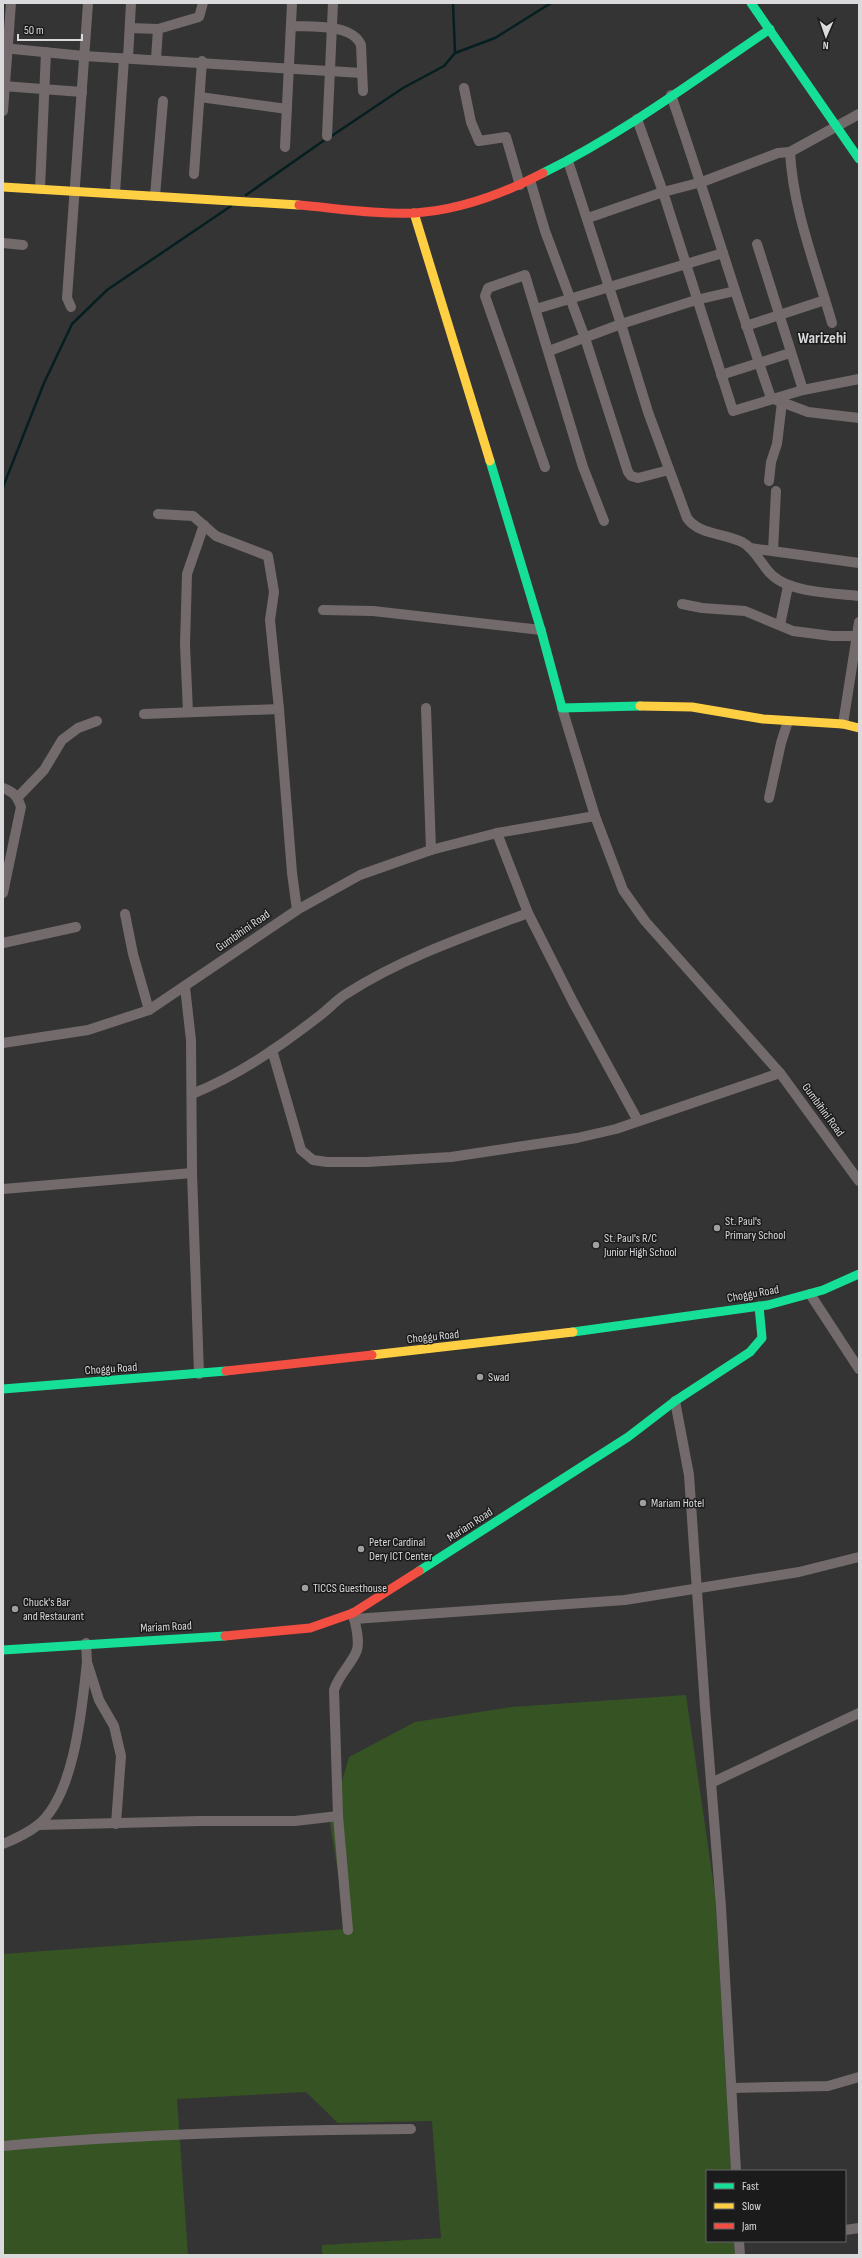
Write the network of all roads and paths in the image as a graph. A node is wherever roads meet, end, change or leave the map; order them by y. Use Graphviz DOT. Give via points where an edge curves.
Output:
graph roads {
  1 [pos="11,3"];
  2 [pos="88,3"];
  3 [pos="131,3"];
  4 [pos="203,3"];
  5 [pos="292,3"];
  6 [pos="333,3"];
  7 [pos="751,3"];
  8 [pos="291,26"];
  9 [pos="331,27"];
  10 [pos="130,28"];
  11 [pos="158,29"];
  12 [pos="770,29"];
  13 [pos="5,48"];
  14 [pos="46,52"];
  15 [pos="84,56"];
  16 [pos="126,58"];
  17 [pos="156,59"];
  18 [pos="202,61"];
  19 [pos="288,68"];
  20 [pos="329,70"];
  21 [pos="362,73"];
  22 [pos="4,86"];
  23 [pos="464,88"];
  24 [pos="44,89"];
  25 [pos="363,90"];
  26 [pos="82,92"];
  27 [pos="671,95"];
  28 [pos="200,97"];
  29 [pos="163,101"];
  30 [pos="287,109"];
  31 [pos="3,111"];
  32 [pos="859,114"];
  33 [pos="637,119"];
  34 [pos="836,126"];
  35 [pos="327,136"];
  36 [pos="285,147"];
  37 [pos="790,152"];
  38 [pos="859,159"];
  39 [pos="568,161"];
  40 [pos="194,174"];
  41 [pos="530,180"];
  42 [pos="702,182"];
  43 [pos="520,185"];
  44 [pos="3,187"];
  45 [pos="40,189"];
  46 [pos="76,191"];
  47 [pos="663,192"];
  48 [pos="115,193"];
  49 [pos="155,196"];
  50 [pos="414,213"];
  51 [pos="588,218"];
  52 [pos="3,242"];
  53 [pos="757,244"];
  54 [pos="23,245"];
  55 [pos="723,253"];
  56 [pos="685,265"];
  57 [pos="608,287"];
  58 [pos="735,291"];
  59 [pos="571,299"];
  60 [pos="696,300"];
  61 [pos="826,300"];
  62 [pos="71,307"];
  63 [pos="536,309"];
  64 [pos="780,314"];
  65 [pos="832,322"];
  66 [pos="621,324"];
  67 [pos="746,326"];
  68 [pos="585,338"];
  69 [pos="549,351"];
  70 [pos="790,353"];
  71 [pos="759,362"];
  72 [pos="721,375"];
  73 [pos="859,379"];
  74 [pos="803,390"];
  75 [pos="771,398"];
  76 [pos="782,402"];
  77 [pos="859,418"];
  78 [pos="545,467"];
  79 [pos="669,470"];
  80 [pos="769,481"];
  81 [pos="776,491"];
  82 [pos="158,514"];
  83 [pos="604,521"];
  84 [pos="204,525"];
  85 [pos="750,548"];
  86 [pos="773,551"];
  87 [pos="859,563"];
  88 [pos="788,586"];
  89 [pos="859,596"];
  90 [pos="682,604"];
  91 [pos="323,610"];
  92 [pos="859,622"];
  93 [pos="780,625"];
  94 [pos="541,630"];
  95 [pos="858,636"];
  96 [pos="855,671"];
  97 [pos="426,708"];
  98 [pos="562,708"];
  99 [pos="279,709"];
  100 [pos="188,712"];
  101 [pos="144,714"];
  102 [pos="97,721"];
  103 [pos="788,721"];
  104 [pos="843,724"];
  105 [pos="859,728"];
  106 [pos="3,788"];
  107 [pos="18,797"];
  108 [pos="769,798"];
  109 [pos="595,816"];
  110 [pos="497,833"];
  111 [pos="431,850"];
  112 [pos="3,893"];
  113 [pos="297,910"];
  114 [pos="528,913"];
  115 [pos="125,914"];
  116 [pos="76,927"];
  117 [pos="3,943"];
  118 [pos="185,987"];
  119 [pos="149,1010"];
  120 [pos="3,1043"];
  121 [pos="272,1050"];
  122 [pos="780,1073"];
  123 [pos="192,1094"];
  124 [pos="638,1121"];
  125 [pos="192,1173"];
  126 [pos="859,1181"];
  127 [pos="3,1189"];
  128 [pos="859,1274"];
  129 [pos="810,1294"];
  130 [pos="758,1306"];
  131 [pos="859,1369"];
  132 [pos="199,1374"];
  133 [pos="3,1389"];
  134 [pos="675,1401"];
  135 [pos="859,1557"];
  136 [pos="696,1587"];
  137 [pos="354,1616"];
  138 [pos="86,1643"];
  139 [pos="3,1650"];
  140 [pos="87,1662"];
  141 [pos="859,1713"];
  142 [pos="711,1783"];
  143 [pos="338,1816"];
  144 [pos="116,1824"];
  145 [pos="38,1825"];
  146 [pos="3,1844"];
  147 [pos="348,1930"];
  148 [pos="859,2078"];
  149 [pos="732,2088"];
  150 [pos="411,2130"];
  151 [pos="3,2146"];
  152 [pos="736,2170"];
  153 [pos="859,2228"];
  154 [pos="846,2230"];
  155 [pos="741,2242"];
  156 [pos="740,2255"];
  1 -- 13 [label="street"];
  2 -- 15 [label="street"];
  3 -- 10 [label="street"];
  4 -- 11 [label="street" via="199,18"];
  5 -- 8 [label="street"];
  6 -- 9 [label="street"];
  7 -- 12 [label="street"];
  8 -- 9 [label="street"];
  8 -- 19 [label="street"];
  9 -- 20 [label="street"];
  9 -- 21 [label="street" via="344,31 360,42"];
  10 -- 11 [label="street"];
  10 -- 16 [label="street"];
  11 -- 17 [label="street"];
  12 -- 27 [label="street"];
  12 -- 34 [label="street"];
  13 -- 14 [label="street"];
  13 -- 22 [label="street"];
  14 -- 15 [label="street"];
  14 -- 24 [label="street"];
  15 -- 16 [label="street"];
  15 -- 26 [label="street"];
  16 -- 17 [label="street"];
  16 -- 48 [label="street"];
  17 -- 18 [label="street"];
  18 -- 19 [label="street"];
  18 -- 28 [label="street"];
  19 -- 20 [label="street"];
  19 -- 30 [label="street"];
  20 -- 21 [label="street"];
  20 -- 35 [label="street"];
  21 -- 25 [label="street"];
  22 -- 24 [label="street"];
  22 -- 31 [label="street"];
  23 -- 43 [label="street" via="471,122 479,141 506,137"];
  24 -- 26 [label="street"];
  24 -- 45 [label="street"];
  26 -- 46 [label="street"];
  27 -- 33 [label="street"];
  27 -- 42 [label="street"];
  28 -- 30 [label="street"];
  28 -- 40 [label="street"];
  29 -- 49 [label="street"];
  30 -- 36 [label="street"];
  32 -- 34 [label="street"];
  33 -- 39 [label="street"];
  33 -- 47 [label="street"];
  34 -- 37 [label="street"];
  34 -- 38 [label="street"];
  37 -- 42 [label="street" via="778,153"];
  37 -- 61 [label="street" via="797,198"];
  39 -- 41 [label="street"];
  39 -- 51 [label="street"];
  41 -- 43 [label="street"];
  41 -- 59 [label="street" via="545,231"];
  42 -- 47 [label="street"];
  42 -- 55 [label="street"];
  43 -- 50 [label="street" via="447,209"];
  44 -- 45 [label="street"];
  45 -- 46 [label="street"];
  46 -- 48 [label="street"];
  46 -- 62 [label="street" via="67,298"];
  47 -- 51 [label="street"];
  47 -- 56 [label="street"];
  48 -- 49 [label="street"];
  49 -- 50 [label="street"];
  50 -- 94 [label="street"];
  51 -- 57 [label="street"];
  52 -- 54 [label="street"];
  53 -- 64 [label="street"];
  55 -- 56 [label="street"];
  55 -- 58 [label="street"];
  56 -- 57 [label="street"];
  56 -- 60 [label="street"];
  57 -- 59 [label="street"];
  57 -- 66 [label="street"];
  58 -- 60 [label="street"];
  58 -- 67 [label="street"];
  59 -- 63 [label="street"];
  59 -- 68 [label="street"];
  60 -- 66 [label="street"];
  60 -- 72 [label="street"];
  61 -- 64 [label="street"];
  61 -- 65 [label="street"];
  63 -- 69 [label="street"];
  63 -- 78 [label="street" via="525,275 488,288 484,296"];
  64 -- 67 [label="street"];
  64 -- 70 [label="street"];
  66 -- 68 [label="street"];
  66 -- 79 [label="street"];
  67 -- 71 [label="street"];
  68 -- 69 [label="street"];
  68 -- 79 [label="street" via="631,476 638,478"];
  69 -- 83 [label="street" via="584,467"];
  70 -- 71 [label="street"];
  70 -- 74 [label="street"];
  71 -- 72 [label="street"];
  71 -- 75 [label="street"];
  72 -- 75 [label="street" via="732,411"];
  73 -- 74 [label="street"];
  74 -- 75 [label="street"];
  75 -- 76 [label="street"];
  76 -- 77 [label="street" via="808,412"];
  76 -- 80 [label="street"];
  79 -- 85 [label="street" via="691,524 744,543"];
  81 -- 86 [label="street"];
  82 -- 84 [label="street" via="193,516"];
  84 -- 99 [label="street" via="216,536 268,556 274,592 270,620"];
  84 -- 100 [label="street" via="187,574 185,645"];
  85 -- 86 [label="street"];
  85 -- 88 [label="street" via="772,576"];
  86 -- 87 [label="street"];
  88 -- 89 [label="street"];
  88 -- 93 [label="street"];
  90 -- 93 [label="street" via="745,611"];
  91 -- 94 [label="street" via="373,611"];
  92 -- 95 [label="street"];
  93 -- 95 [label="street" via="793,631"];
  94 -- 98 [label="street"];
  95 -- 96 [label="street"];
  96 -- 104 [label="street"];
  97 -- 111 [label="street"];
  98 -- 103 [label="street" via="612,705 692,707"];
  98 -- 109 [label="street, Gumbihini Road"];
  99 -- 100 [label="street"];
  99 -- 113 [label="street"];
  100 -- 101 [label="street"];
  102 -- 107 [label="street" via="78,728 62,740 44,770"];
  103 -- 104 [label="street"];
  103 -- 108 [label="street"];
  104 -- 105 [label="street"];
  106 -- 107 [label="street"];
  107 -- 112 [label="street" via="22,807"];
  109 -- 110 [label="street, Gumbihini Road"];
  109 -- 122 [label="street, Gumbihini Road" via="623,890 646,920"];
  110 -- 111 [label="street, Gumbihini Road"];
  110 -- 114 [label="street"];
  111 -- 113 [label="street, Gumbihini Road" via="360,875"];
  113 -- 118 [label="street, Gumbihini Road"];
  114 -- 121 [label="street" via="429,951 376,975 344,995"];
  114 -- 124 [label="street"];
  115 -- 119 [label="street"];
  116 -- 117 [label="street"];
  118 -- 119 [label="street, Gumbihini Road"];
  118 -- 123 [label="street" via="191,1040"];
  119 -- 120 [label="street, Gumbihini Road" via="88,1030"];
  121 -- 123 [label="street" via="249,1067"];
  121 -- 124 [label="street" via="301,1150 313,1160 367,1162 451,1157 577,1138"];
  122 -- 124 [label="street"];
  122 -- 126 [label="street, Gumbihini Road"];
  123 -- 125 [label="street"];
  125 -- 127 [label="street"];
  125 -- 132 [label="street"];
  128 -- 129 [label="street, Choggu Road"];
  129 -- 130 [label="street, Choggu Road"];
  129 -- 131 [label="street"];
  130 -- 132 [label="street, Choggu Road" via="568,1333"];
  130 -- 134 [label="street, Mariam Road" via="762,1338 750,1352"];
  132 -- 133 [label="street, Choggu Road"];
  134 -- 136 [label="street" via="689,1475"];
  134 -- 137 [label="street, Mariam Road" via="628,1437"];
  135 -- 136 [label="street" via="799,1572"];
  136 -- 137 [label="street" via="589,1604"];
  136 -- 142 [label="street"];
  137 -- 138 [label="street, Mariam Road" via="310,1628 281,1632"];
  137 -- 143 [label="street" via="358,1638 357,1650 336,1681 334,1690"];
  138 -- 139 [label="street, Mariam Road"];
  138 -- 140 [label="street"];
  140 -- 144 [label="street" via="99,1700 114,1726 121,1756"];
  140 -- 145 [label="street" via="81,1714 69,1770 59,1797 49,1814"];
  141 -- 142 [label="street"];
  142 -- 149 [label="street"];
  143 -- 144 [label="street" via="295,1821"];
  143 -- 147 [label="street"];
  144 -- 145 [label="street"];
  145 -- 146 [label="street"];
  148 -- 149 [label="street" via="828,2086"];
  149 -- 152 [label="street"];
  150 -- 151 [label="street" via="271,2130 68,2140"];
  153 -- 154 [label="street"];
  155 -- 156 [label="street"];
}
